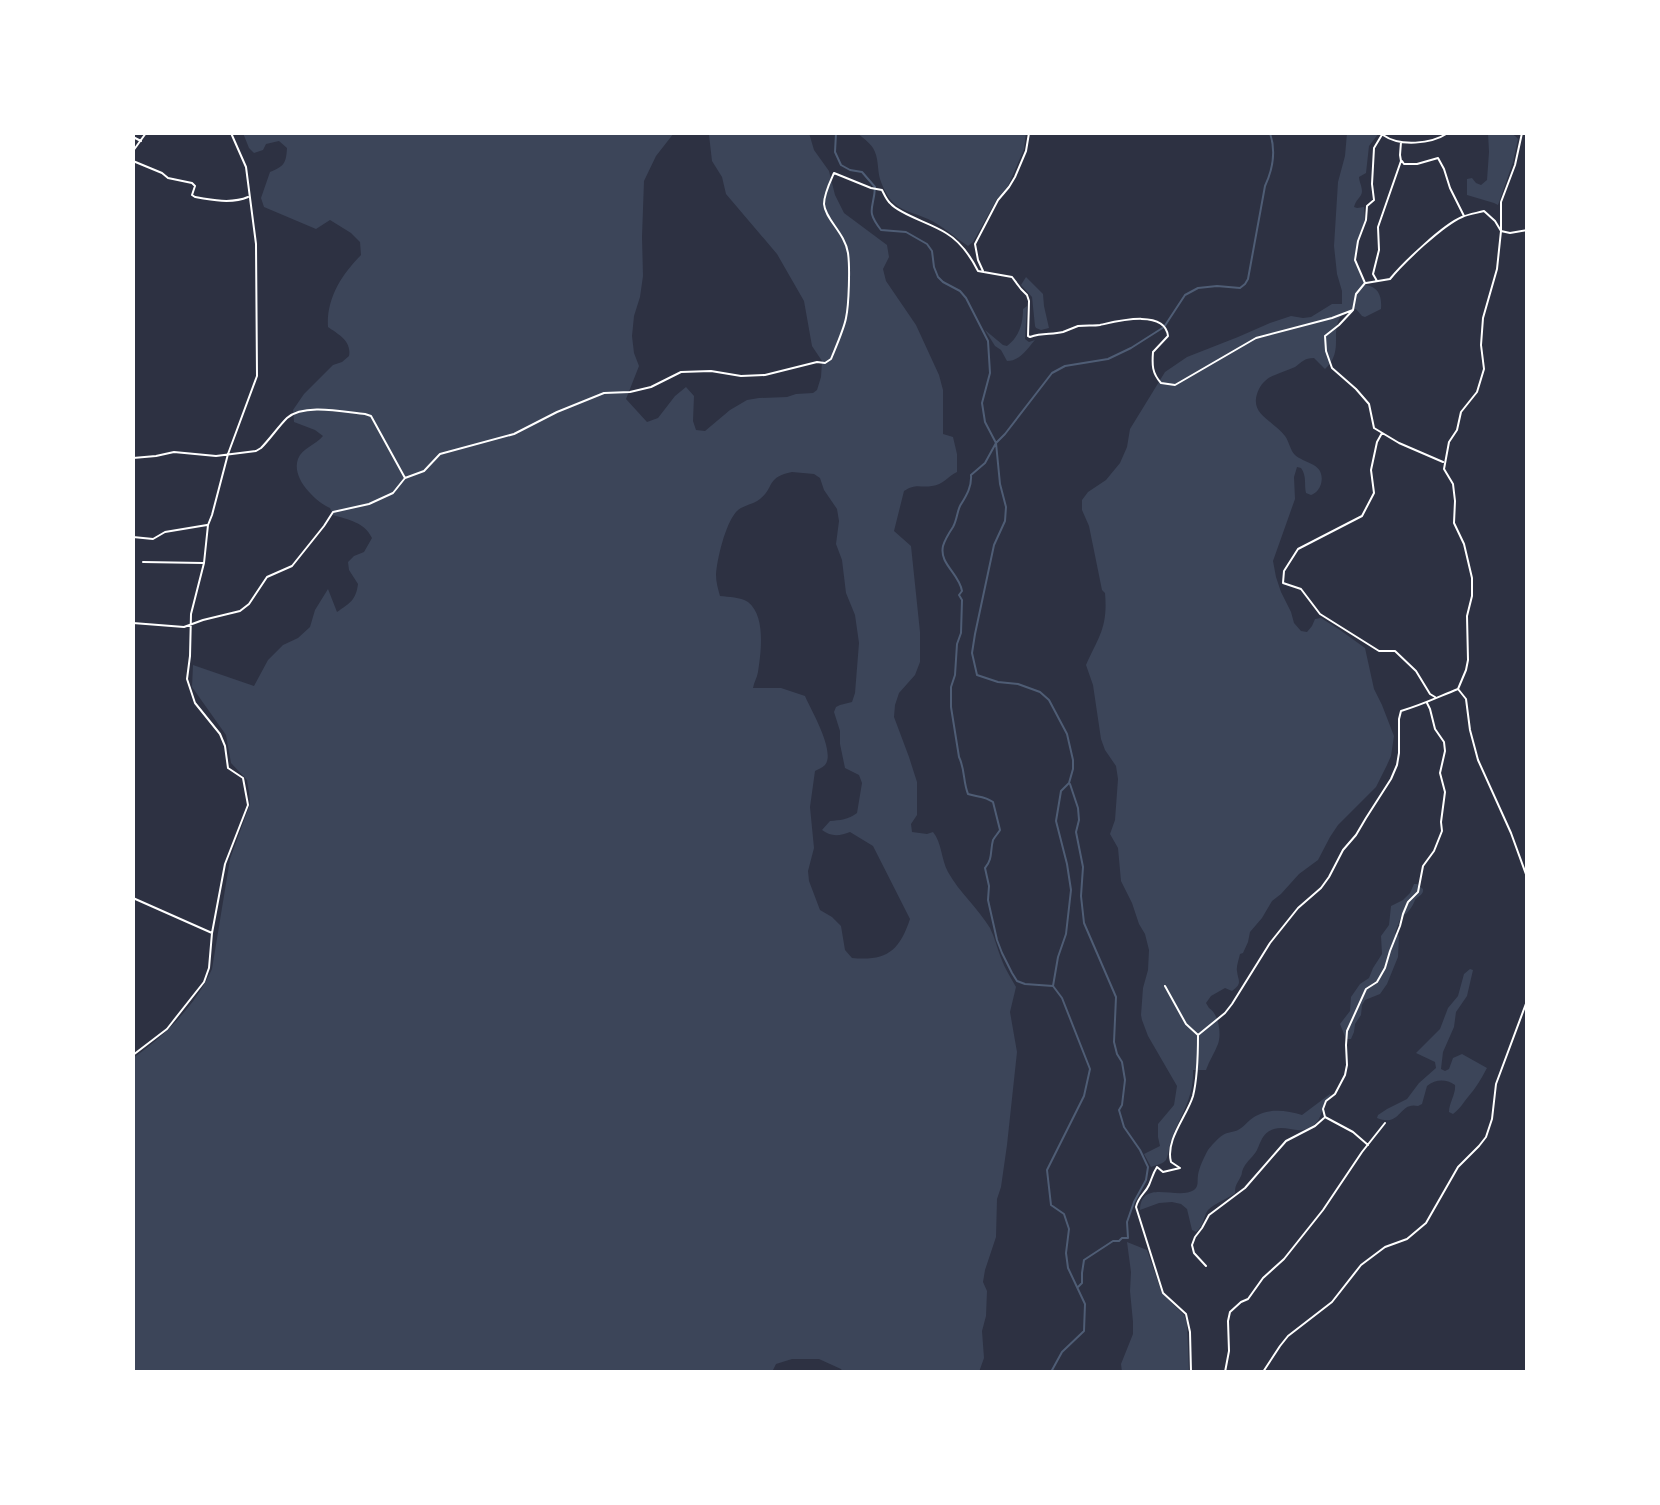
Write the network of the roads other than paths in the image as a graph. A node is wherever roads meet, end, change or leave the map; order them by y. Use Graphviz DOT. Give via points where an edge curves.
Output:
graph roads {
  1 [pos="146,133"];
  2 [pos="231,133"];
  3 [pos="1029,133"];
  4 [pos="1448,133"];
  5 [pos="1522,133"];
  6 [pos="1382,134"];
  7 [pos="133,137"];
  8 [pos="141,141"];
  9 [pos="1401,142"];
  10 [pos="133,150"];
  11 [pos="133,161"];
  12 [pos="1401,161"];
  13 [pos="250,196"];
  14 [pos="1464,216"];
  15 [pos="1527,230"];
  16 [pos="1501,231"];
  17 [pos="983,272"];
  18 [pos="1377,281"];
  19 [pos="1365,283"];
  20 [pos="1353,310"];
  21 [pos="1382,433"];
  22 [pos="228,454"];
  23 [pos="133,458"];
  24 [pos="1444,463"];
  25 [pos="405,478"];
  26 [pos="208,525"];
  27 [pos="133,537"];
  28 [pos="143,562"];
  29 [pos="204,563"];
  30 [pos="133,623"];
  31 [pos="190,624"];
  32 [pos="1458,689"];
  33 [pos="1436,697"];
  34 [pos="1427,703"];
  35 [pos="1527,877"];
  36 [pos="133,898"];
  37 [pos="212,933"];
  38 [pos="1165,986"];
  39 [pos="1527,1001"];
  40 [pos="1198,1035"];
  41 [pos="133,1055"];
  42 [pos="1325,1117"];
  43 [pos="1385,1122"];
  44 [pos="1367,1145"];
  45 [pos="1206,1266"];
  46 [pos="1191,1372"];
  47 [pos="1225,1372"];
  48 [pos="1263,1372"];
  1 -- 8 [label="street"];
  2 -- 13 [label="street" via="246,167"];
  3 -- 17 [label="street" via="1015,177 975,244"];
  4 -- 9 [label="street" via="1421,142"];
  5 -- 16 [label="street" via="1501,202"];
  6 -- 9 [label="street"];
  6 -- 19 [label="street" via="1374,148 1374,200 1367,206 1354,260"];
  7 -- 8 [label="street"];
  8 -- 10 [label="street"];
  9 -- 12 [label="street"];
  11 -- 13 [label="street" via="168,178 192,183 195,197 242,200"];
  12 -- 14 [label="street" via="1417,164 1438,158"];
  12 -- 18 [label="street" via="1378,227 1373,274"];
  13 -- 22 [label="street" via="256,244 257,376"];
  14 -- 16 [label="street" via="1484,211"];
  14 -- 18 [label="street" via="1441,230 1390,279"];
  15 -- 16 [label="street"];
  16 -- 24 [label="street" via="1497,269 1483,318 1484,369 1474,398 1461,412"];
  17 -- 20 [label="street" via="1012,277 1027,295 1030,337 1120,319 1161,323 1168,336 1153,352 1154,376 1161,383 1175,385 1256,338"];
  17 -- 25 [label="street" via="960,244 900,211 882,190 834,173 824,202 848,251 849,272 846,318 831,359 765,375 681,372 652,387 604,393 514,434 440,454 424,471"];
  18 -- 19 [label="street"];
  19 -- 20 [label="street" via="1356,294"];
  20 -- 21 [label="street" via="1325,336 1326,351 1332,368 1369,404 1374,428"];
  21 -- 24 [label="street"];
  21 -- 33 [label="street" via="1371,470 1374,493 1362,516 1298,549 1284,571 1283,583 1301,589 1320,614 1379,651 1395,651"];
  22 -- 23 [label="street" via="173,452"];
  22 -- 25 [label="street" via="256,451 289,416 304,410 365,414 371,416"];
  22 -- 26 [label="street"];
  24 -- 32 [label="street" via="1454,490 1454,523 1472,578 1468,660"];
  25 -- 31 [label="street" via="393,493 333,512 292,566 267,578 240,611"];
  26 -- 27 [label="street" via="165,532 153,539"];
  26 -- 29 [label="street"];
  28 -- 29 [label="street"];
  29 -- 31 [label="street"];
  30 -- 31 [label="street"];
  31 -- 37 [label="street" via="188,687 220,734 228,768 243,778 248,805 225,864"];
  32 -- 33 [label="street"];
  32 -- 35 [label="street" via="1466,699 1478,760"];
  33 -- 34 [label="street"];
  34 -- 40 [label="street" via="1401,711 1399,753 1391,779 1329,877 1270,943 1225,1013"];
  34 -- 42 [label="street" via="1444,742 1442,831 1423,866 1418,892 1403,914 1385,968 1366,989 1347,1031 1345,1075 1326,1101"];
  36 -- 37 [label="street"];
  37 -- 41 [label="street" via="204,982 167,1029"];
  38 -- 40 [label="street" via="1186,1024"];
  39 -- 48 [label="street" via="1496,1084 1486,1137 1458,1167 1426,1223 1361,1265 1332,1301 1289,1336"];
  40 -- 46 [label="street" via="1192,1098 1170,1156 1180,1168 1163,1172 1157,1167 1136,1207 1163,1293 1186,1314"];
  42 -- 44 [label="street"];
  42 -- 45 [label="street" via="1286,1141 1245,1188 1209,1215 1192,1245"];
  43 -- 44 [label="street"];
  44 -- 47 [label="street" via="1284,1259 1230,1312"];
}
